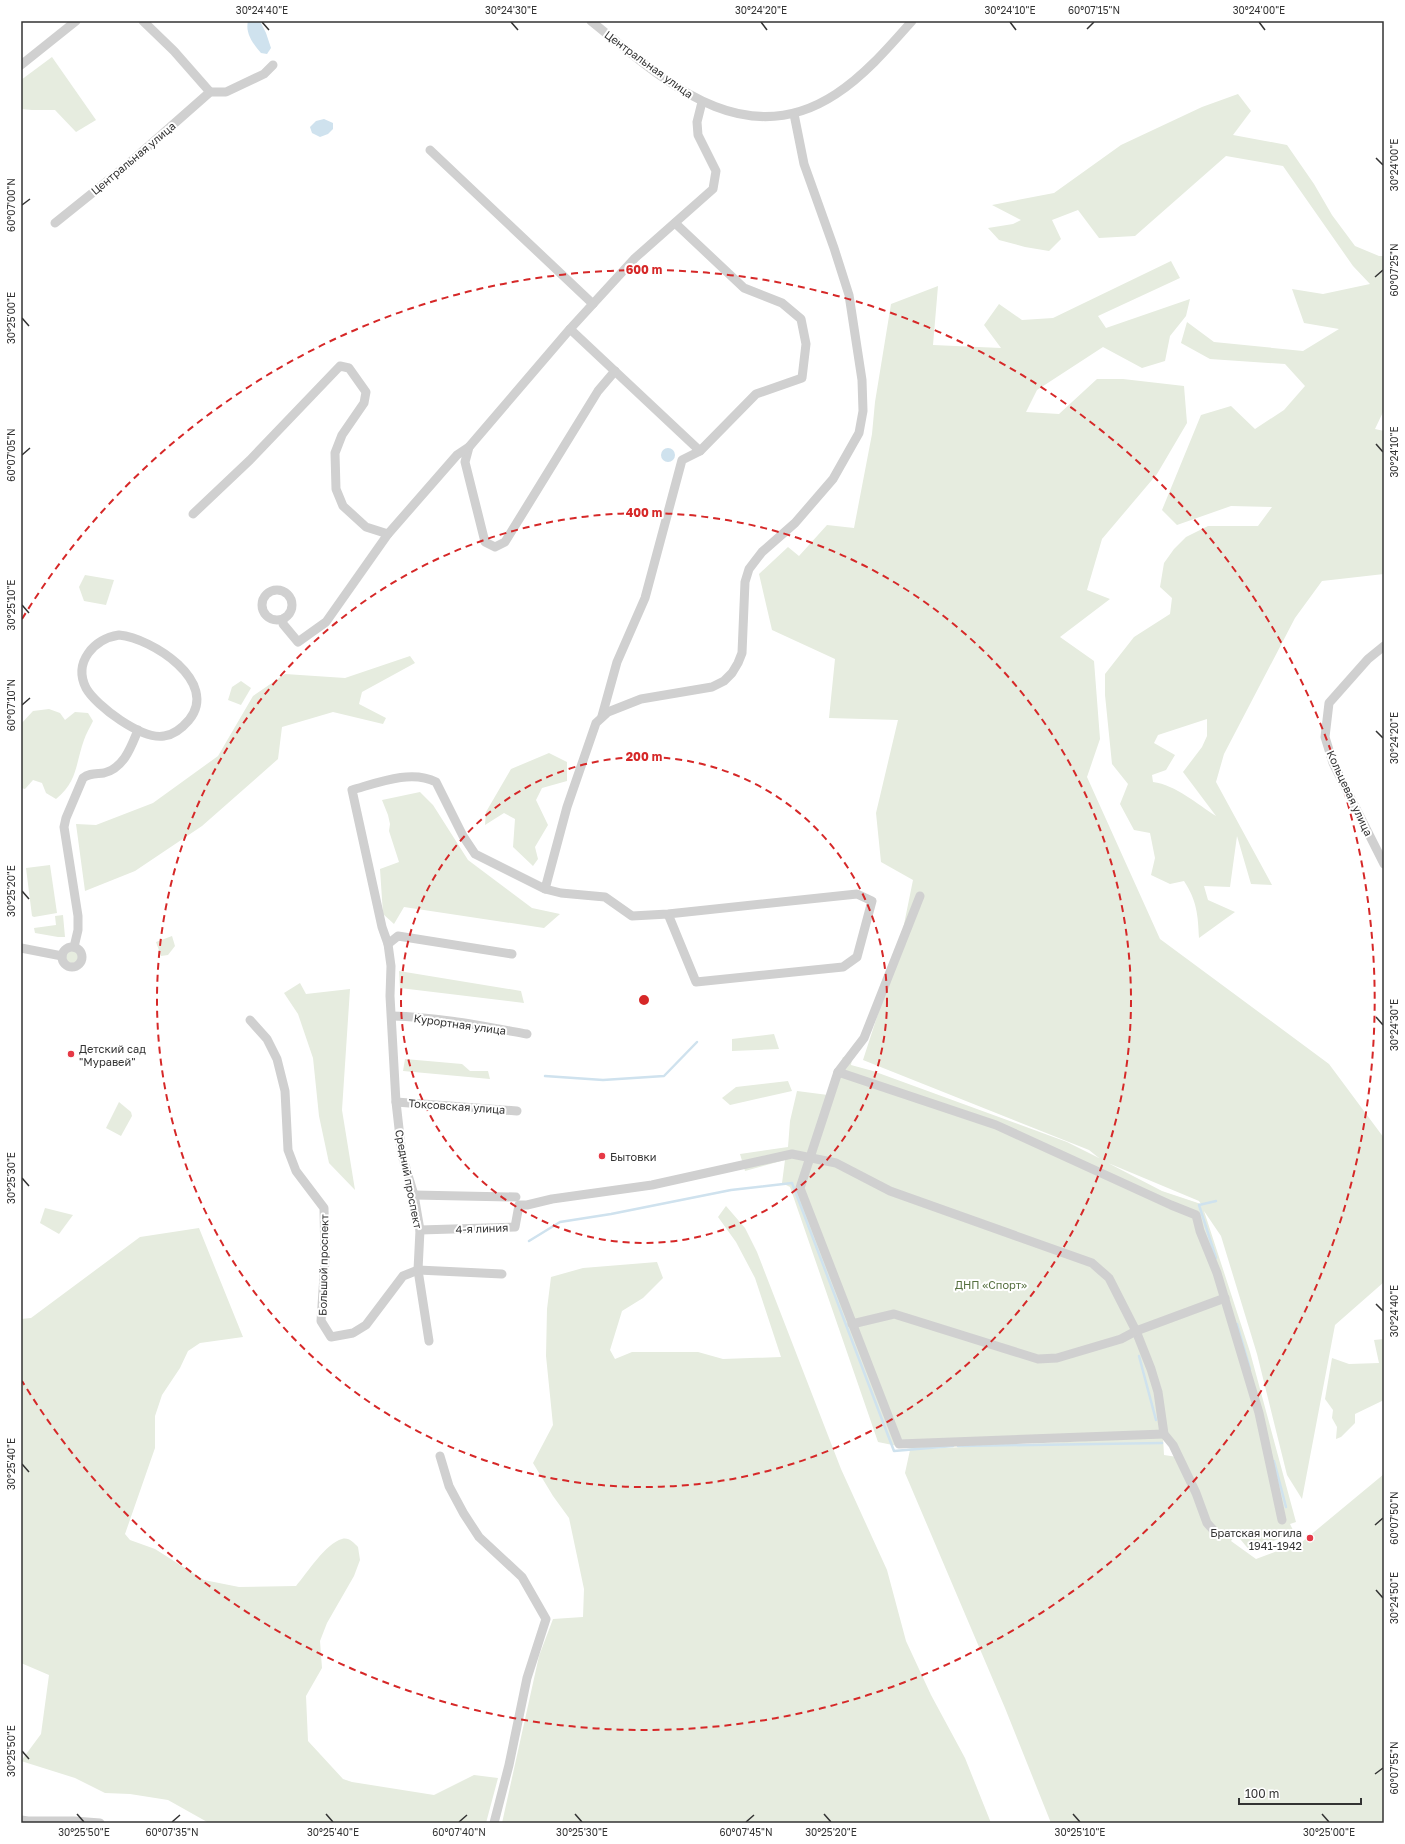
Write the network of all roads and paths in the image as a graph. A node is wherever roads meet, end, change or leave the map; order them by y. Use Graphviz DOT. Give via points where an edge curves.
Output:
graph roads {
  1 [pos="76,21"];
  2 [pos="144,21"];
  3 [pos="591,21"];
  4 [pos="912,21"];
  5 [pos="21,65"];
  6 [pos="273,65"];
  7 [pos="210,92"];
  8 [pos="702,102"];
  9 [pos="794,114"];
  10 [pos="430,150"];
  11 [pos="675,222"];
  12 [pos="55,223"];
  13 [pos="593,304"];
  14 [pos="570,329"];
  15 [pos="615,371"];
  16 [pos="469,447"];
  17 [pos="700,451"];
  18 [pos="194,514"];
  19 [pos="388,534"];
  20 [pos="283,619"];
  21 [pos="1384,646"];
  22 [pos="602,716"];
  23 [pos="138,730"];
  24 [pos="1384,864"];
  25 [pos="545,889"];
  26 [pos="920,896"];
  27 [pos="668,914"];
  28 [pos="388,944"];
  29 [pos="74,947"];
  30 [pos="21,948"];
  31 [pos="512,954"];
  32 [pos="62,956"];
  33 [pos="392,1016"];
  34 [pos="250,1020"];
  35 [pos="527,1034"];
  36 [pos="838,1072"];
  37 [pos="396,1102"];
  38 [pos="517,1111"];
  39 [pos="811,1158"];
  40 [pos="414,1195"];
  41 [pos="516,1197"];
  42 [pos="420,1230"];
  43 [pos="418,1270"];
  44 [pos="502,1274"];
  45 [pos="1225,1298"];
  46 [pos="852,1324"];
  47 [pos="1136,1331"];
  48 [pos="429,1341"];
  49 [pos="1164,1434"];
  50 [pos="440,1456"];
  51 [pos="1282,1520"];
  52 [pos="1217,1534"];
  53 [pos="21,1820"];
  54 [pos="100,1823"];
  55 [pos="494,1823"];
  1 -- 5 [label="street"];
  2 -- 7 [label="street"];
  3 -- 8 [label="street, Центральная улица" via="666,79"];
  4 -- 9 [label="street, Центральная улица" via="860,75 819,104"];
  6 -- 7 [label="street" via="264,74 226,92"];
  7 -- 12 [label="street, Центральная улица" via="126,166"];
  8 -- 9 [label="street, Центральная улица" via="750,117"];
  8 -- 11 [label="street" via="697,122 698,135 716,171 713,189"];
  9 -- 22 [label="street" via="804,164 849,295 862,380 863,411 859,433 833,479 813,504 796,523 762,552 750,569 745,582 742,653 732,673 712,687 640,699"];
  10 -- 13 [label="street"];
  11 -- 13 [label="street" via="635,258"];
  11 -- 17 [label="street" via="744,288 782,303 801,319 806,344 802,378 756,394"];
  13 -- 14 [label="street"];
  14 -- 15 [label="street"];
  14 -- 16 [label="street"];
  15 -- 16 [label="street" via="598,391 505,542 495,547 486,542 465,462"];
  15 -- 17 [label="street"];
  16 -- 19 [label="street" via="458,455"];
  17 -- 22 [label="street" via="682,460 645,598 617,662"];
  18 -- 19 [label="street" via="340,366 349,368 366,392 364,403 342,435 335,453 336,489 343,506 366,527"];
  19 -- 20 [label="street" via="326,622 298,642 283,624"];
  21 -- 24 [label="street, Кольцевая улица" via="1368,659 1328,703 1325,737 1333,763"];
  22 -- 25 [label="street" via="596,723 567,806"];
  23 -- 23 [label="street" via="155,736 172,733 196,710 198,695 195,686 182,670 159,650 129,636 110,637 97,643 88,653 84,660 83,679 98,702"];
  23 -- 29 [label="street" via="120,764 105,772 89,774 83,778 66,818 65,837 78,916"];
  25 -- 27 [label="street" via="605,897 632,916"];
  25 -- 28 [label="street, Средний проспект" via="475,854 436,782 428,778 403,777 352,790"];
  26 -- 36 [label="street" via="864,1038"];
  27 -- 27 [label="street" via="696,982 843,967 857,957 872,901 857,894"];
  28 -- 31 [label="street" via="398,936"];
  28 -- 33 [label="street, Средний проспект"];
  29 -- 32 [label="street" via="68,948"];
  29 -- 32 [label="street" via="82,953 79,965 73,968 67,966"];
  30 -- 32 [label="street"];
  33 -- 35 [label="street, Курортная улица" via="456,1022"];
  33 -- 37 [label="street, Средний проспект"];
  34 -- 43 [label="street, Большой проспект" via="267,1039 277,1059 285,1090 288,1150 296,1171 324,1208 322,1321 331,1337 353,1333 366,1325 403,1276"];
  36 -- 39 [label="street"];
  36 -- 45 [label="street" via="996,1125 1196,1214"];
  37 -- 38 [label="street, Токсовская улица"];
  37 -- 40 [label="street, Средний проспект" via="402,1155"];
  39 -- 42 [label="street, 4-я линия" via="792,1154 652,1185 520,1205 515,1227"];
  39 -- 46 [label="street" via="800,1188"];
  39 -- 47 [label="street" via="836,1163 890,1191 1092,1263 1109,1278"];
  40 -- 41 [label="street"];
  40 -- 42 [label="street, Средний проспект"];
  42 -- 43 [label="street, Средний проспект"];
  43 -- 44 [label="street"];
  43 -- 48 [label="street, Средний проспект"];
  45 -- 47 [label="street"];
  45 -- 51 [label="street" via="1259,1413"];
  46 -- 47 [label="street" via="894,1314 1038,1359 1057,1358"];
  46 -- 49 [label="street" via="899,1444"];
  47 -- 49 [label="street" via="1158,1392"];
  49 -- 52 [label="street" via="1173,1445 1207,1523"];
  50 -- 55 [label="street" via="450,1486 464,1514 480,1537 522,1577 546,1619 527,1678"];
  53 -- 54 [label="street"];
}
